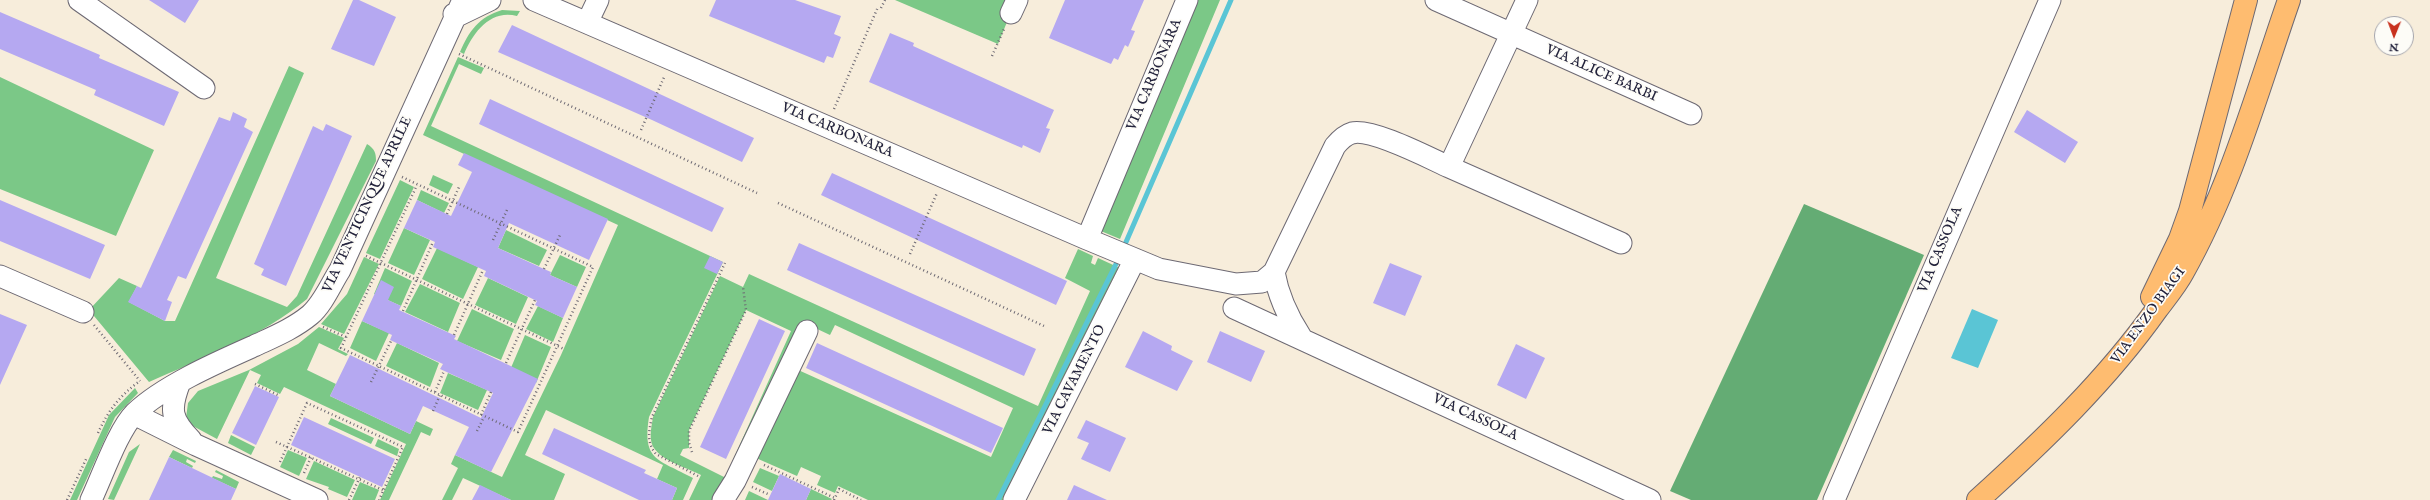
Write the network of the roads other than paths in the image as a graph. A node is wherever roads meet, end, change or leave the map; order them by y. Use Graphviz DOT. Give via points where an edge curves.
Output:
graph roads {
  1 [pos="79,0"];
  2 [pos="490,0"];
  3 [pos="534,0"];
  4 [pos="598,0"];
  5 [pos="1187,0"];
  6 [pos="1436,0"];
  7 [pos="1527,0"];
  8 [pos="2050,0"];
  9 [pos="2246,0"];
  10 [pos="2289,0"];
  11 [pos="456,6"];
  12 [pos="587,23"];
  13 [pos="1511,35"];
  14 [pos="204,88"];
  15 [pos="1691,114"];
  16 [pos="1449,167"];
  17 [pos="1087,239"];
  18 [pos="1621,244"];
  19 [pos="1135,259"];
  20 [pos="1274,272"];
  21 [pos="0,276"];
  22 [pos="1234,308"];
  23 [pos="83,312"];
  24 [pos="807,331"];
  25 [pos="1301,337"];
  26 [pos="2113,366"];
  27 [pos="180,382"];
  28 [pos="130,420"];
  29 [pos="196,445"];
  30 [pos="91,500"];
  31 [pos="317,500"];
  32 [pos="723,500"];
  33 [pos="1014,500"];
  34 [pos="1650,500"];
  35 [pos="1834,500"];
  36 [pos="1978,500"];
  1 -- 14 [label="street"];
  2 -- 11 [label="street, VIA VENTICINQUE APRILE"];
  3 -- 12 [label="street, VIA CARBONARA"];
  4 -- 12 [label="street"];
  5 -- 17 [label="street, VIA CARBONARA"];
  6 -- 13 [label="street, VIA ALICE BARBI"];
  7 -- 13 [label="street"];
  8 -- 35 [label="street, VIA CASSOLA"];
  9 -- 26 [label="main road" via="2190,211 2180,239"];
  10 -- 26 [label="main road, VIA ENZO BIAGI" via="2237,152 2206,229 2182,274 2145,327"];
  11 -- 27 [label="street, VIA VENTICINQUE APRILE" via="340,270 326,295 311,314 281,334"];
  12 -- 17 [label="street, VIA CARBONARA"];
  13 -- 15 [label="street, VIA ALICE BARBI"];
  13 -- 16 [label="street"];
  16 -- 18 [label="street"];
  16 -- 20 [label="street" via="1369,134 1353,133 1343,137 1334,146"];
  17 -- 19 [label="street, VIA CARBONARA"];
  19 -- 20 [label="street" via="1159,269 1236,284 1262,282"];
  19 -- 33 [label="street, VIA CAVAMENTO"];
  20 -- 25 [label="street" via="1289,318"];
  21 -- 23 [label="street"];
  22 -- 25 [label="street, VIA CASSOLA"];
  24 -- 32 [label="street" via="735,481"];
  25 -- 34 [label="street, VIA CASSOLA"];
  26 -- 36 [label="main road, VIA ENZO BIAGI" via="2036,448"];
  27 -- 28 [label="street, VIA VENTICINQUE APRILE" via="154,398"];
  27 -- 29 [label="street" via="173,406 175,420"];
  28 -- 29 [label="street"];
  28 -- 30 [label="street, VIA VENTICINQUE APRILE"];
  29 -- 31 [label="street"];
}
